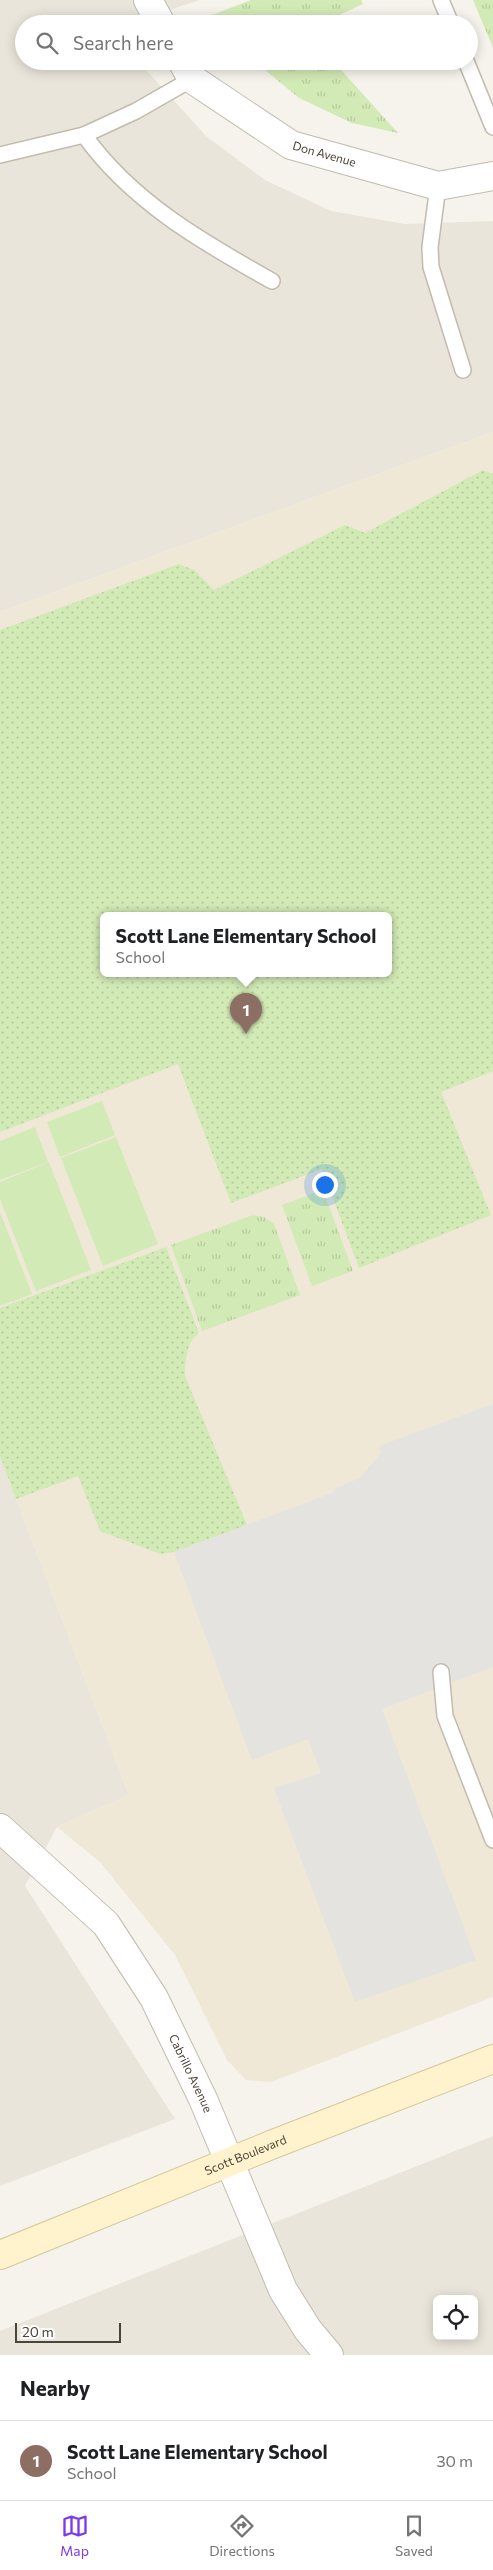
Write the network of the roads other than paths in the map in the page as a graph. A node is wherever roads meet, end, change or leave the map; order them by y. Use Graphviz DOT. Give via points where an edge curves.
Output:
graph roads {
  1 [pos="148,0"];
  2 [pos="441,0"];
  3 [pos="156,15"];
  4 [pos="447,15"];
  5 [pos="187,70"];
  6 [pos="470,70"];
  7 [pos="493,127"];
  8 [pos="84,135"];
  9 [pos="0,155"];
  10 [pos="493,176"];
  11 [pos="438,186"];
  12 [pos="272,281"];
  13 [pos="463,370"];
  14 [pos="441,1672"];
  15 [pos="0,1828"];
  16 [pos="493,1840"];
  17 [pos="493,2059"];
  18 [pos="230,2162"];
  19 [pos="0,2256"];
  20 [pos="329,2355"];
  1 -- 3 [label="street"];
  2 -- 4 [label="lane"];
  5 -- 8 [label="lane" via="136,111"];
  5 -- 11 [label="street, Don Avenue" via="290,145"];
  6 -- 7 [label="lane"];
  8 -- 9 [label="lane"];
  8 -- 12 [label="lane" via="115,174 160,211 204,242"];
  10 -- 11 [label="street, Don Avenue"];
  11 -- 13 [label="lane" via="430,247 431,267"];
  14 -- 16 [label="lane" via="445,1716"];
  15 -- 18 [label="street, Cabrillo Avenue" via="106,1924 154,1998"];
  17 -- 18 [label="main road, Scott Boulevard"];
  18 -- 19 [label="main road, Scott Boulevard"];
  18 -- 20 [label="street, Cabrillo Avenue" via="283,2290 308,2330"];
}
